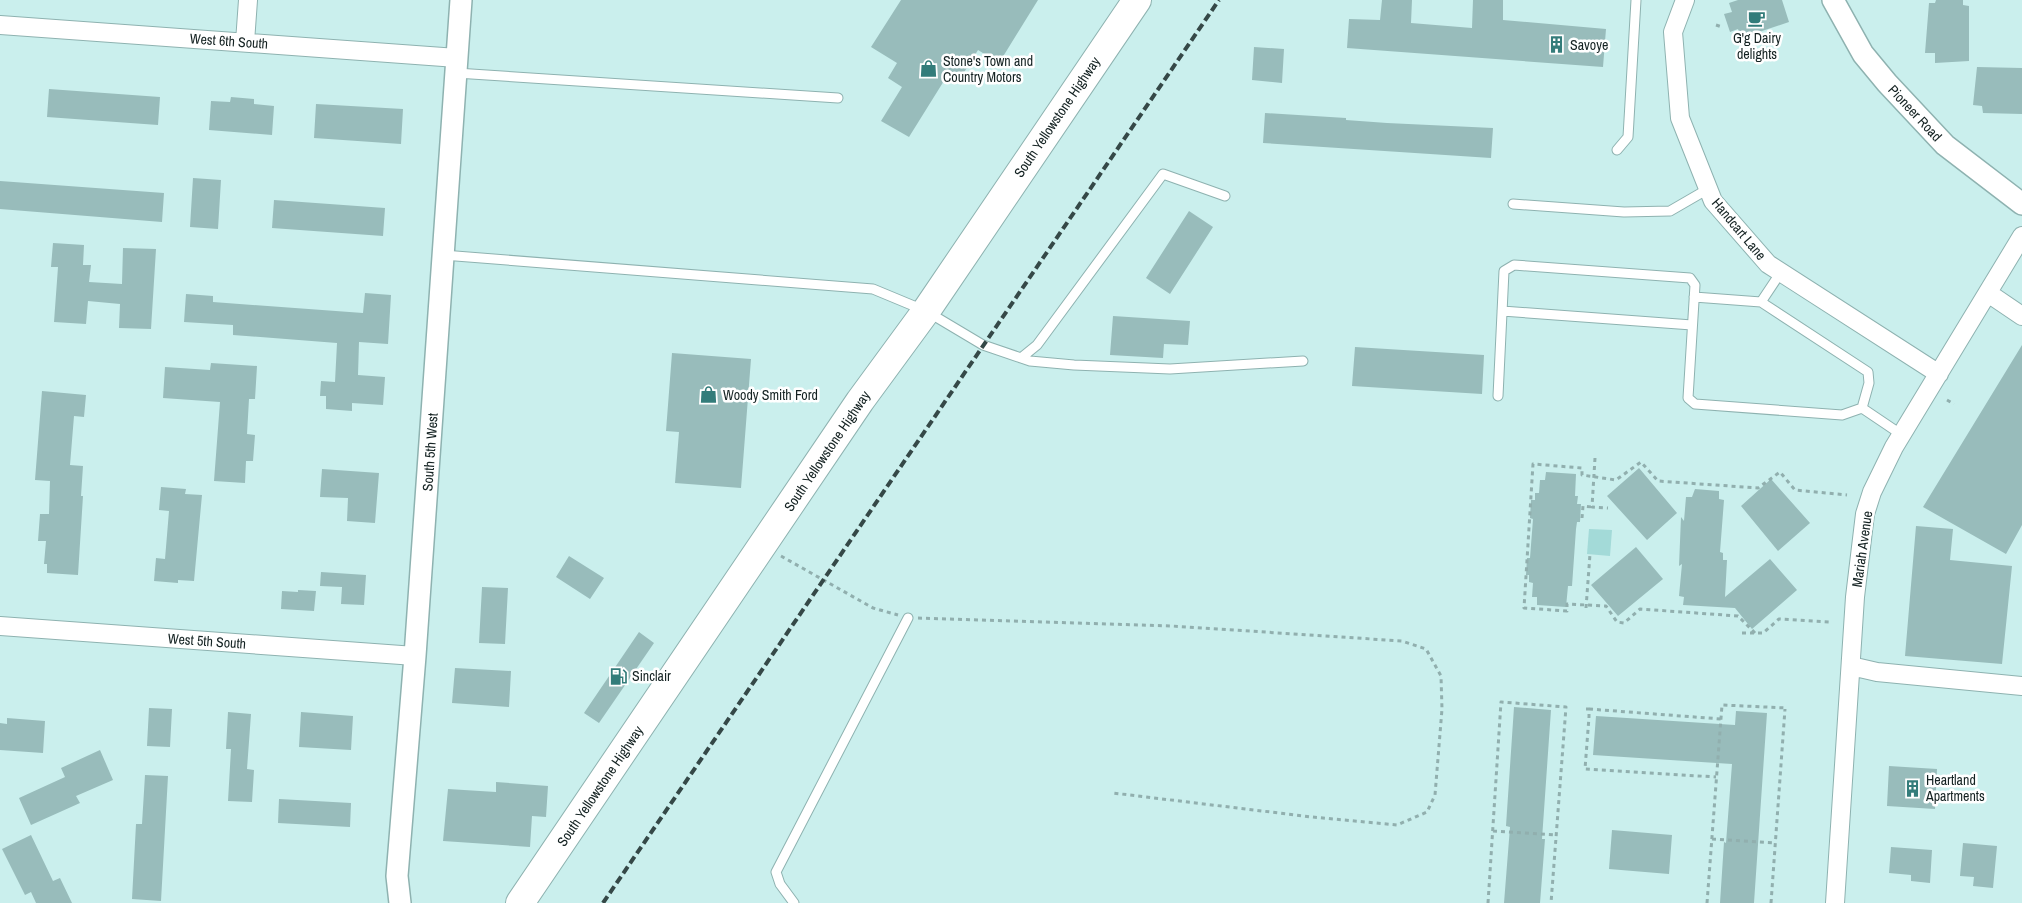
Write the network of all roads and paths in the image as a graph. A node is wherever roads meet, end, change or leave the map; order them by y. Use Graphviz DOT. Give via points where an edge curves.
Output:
graph roads {
  1 [pos="248,0"];
  2 [pos="461,0"];
  3 [pos="1137,0"];
  4 [pos="1636,0"];
  5 [pos="1685,0"];
  6 [pos="1834,0"];
  7 [pos="0,25"];
  8 [pos="1716,25"];
  9 [pos="1722,26"];
  10 [pos="245,42"];
  11 [pos="457,65"];
  12 [pos="838,98"];
  13 [pos="1617,150"];
  14 [pos="1708,189"];
  15 [pos="1225,196"];
  16 [pos="1513,204"];
  17 [pos="2022,204"];
  18 [pos="2022,236"];
  19 [pos="443,255"];
  20 [pos="1781,272"];
  21 [pos="1988,293"];
  22 [pos="1694,297"];
  23 [pos="1761,302"];
  24 [pos="926,311"];
  25 [pos="1502,311"];
  26 [pos="2022,316"];
  27 [pos="1692,325"];
  28 [pos="1021,358"];
  29 [pos="1303,361"];
  30 [pos="1938,374"];
  31 [pos="1498,396"];
  32 [pos="1947,400"];
  33 [pos="1954,404"];
  34 [pos="1862,408"];
  35 [pos="1902,435"];
  36 [pos="1595,458"];
  37 [pos="1594,477"];
  38 [pos="1847,495"];
  39 [pos="1592,507"];
  40 [pos="1608,508"];
  41 [pos="1582,518"];
  42 [pos="763,546"];
  43 [pos="1590,554"];
  44 [pos="1586,606"];
  45 [pos="908,618"];
  46 [pos="1830,622"];
  47 [pos="0,626"];
  48 [pos="1742,632"];
  49 [pos="1755,633"];
  50 [pos="415,656"];
  51 [pos="1851,666"];
  52 [pos="2022,686"];
  53 [pos="1721,719"];
  54 [pos="1716,777"];
  55 [pos="1113,793"];
  56 [pos="1493,831"];
  57 [pos="1556,835"];
  58 [pos="1712,839"];
  59 [pos="1775,843"];
  60 [pos="400,903"];
  61 [pos="520,903"];
  62 [pos="794,903"];
  63 [pos="1488,903"];
  64 [pos="1551,903"];
  65 [pos="1706,903"];
  66 [pos="1771,903"];
  67 [pos="1835,903"];
  1 -- 10 [label="street"];
  2 -- 11 [label="street, South 5th West"];
  3 -- 24 [label="main road, South Yellowstone Highway"];
  4 -- 13 [label="lane" via="1628,137"];
  5 -- 14 [label="street, Handcart Lane" via="1673,32 1680,118"];
  6 -- 17 [label="street, Pioneer Road" via="1864,54 1887,83 1945,145"];
  7 -- 10 [label="street, West 6th South"];
  8 -- 9 [label="path"];
  10 -- 11 [label="street, West 6th South"];
  11 -- 12 [label="lane"];
  11 -- 19 [label="street, South 5th West"];
  14 -- 16 [label="lane" via="1670,211 1624,212"];
  14 -- 20 [label="street, Handcart Lane" via="1713,201 1768,264"];
  15 -- 28 [label="lane" via="1163,174 1037,345"];
  18 -- 21 [label="street, Mariah Avenue"];
  19 -- 24 [label="lane" via="873,289"];
  19 -- 50 [label="street, South 5th West"];
  20 -- 23 [label="lane"];
  20 -- 30 [label="street, Handcart Lane"];
  21 -- 26 [label="street"];
  21 -- 30 [label="street, Mariah Avenue"];
  22 -- 23 [label="lane"];
  22 -- 25 [label="lane" via="1695,285 1690,278 1514,265 1504,271"];
  22 -- 27 [label="lane"];
  23 -- 34 [label="lane" via="1868,372 1869,382"];
  24 -- 28 [label="lane" via="983,345"];
  24 -- 42 [label="main road, South Yellowstone Highway" via="860,400"];
  25 -- 27 [label="lane"];
  25 -- 31 [label="lane"];
  27 -- 34 [label="lane" via="1688,398 1695,404 1842,415"];
  28 -- 29 [label="lane" via="1074,365 1170,369"];
  30 -- 35 [label="street, Mariah Avenue"];
  32 -- 33 [label="path"];
  34 -- 35 [label="lane"];
  35 -- 51 [label="street, Mariah Avenue" via="1872,492 1866,514 1855,596"];
  36 -- 37 [label="path"];
  37 -- 38 [label="path" via="1616,480 1641,462 1658,481 1758,488 1780,472 1795,490"];
  37 -- 39 [label="path"];
  37 -- 44 [label="path" via="1582,475 1582,468 1533,464 1524,608 1567,611 1568,604"];
  39 -- 40 [label="path"];
  39 -- 41 [label="path" via="1583,506"];
  42 -- 45 [label="path" via="873,608"];
  42 -- 61 [label="main road, South Yellowstone Highway"];
  43 -- 44 [label="path"];
  44 -- 49 [label="path" via="1606,606 1617,622 1624,623 1640,608 1738,616"];
  45 -- 55 [label="path" via="1172,626 1402,641 1426,649 1440,676 1442,709 1435,795 1427,812 1397,824"];
  45 -- 62 [label="lane" via="776,872 780,884"];
  46 -- 49 [label="path" via="1779,619 1764,633"];
  47 -- 50 [label="street, West 5th South"];
  48 -- 49 [label="path"];
  50 -- 60 [label="street, South 5th West" via="397,876"];
  51 -- 52 [label="street" via="1877,672"];
  51 -- 67 [label="street, Mariah Avenue"];
  53 -- 54 [label="path"];
  53 -- 54 [label="path" via="1588,709 1585,769"];
  53 -- 59 [label="path" via="1722,705 1786,708"];
  54 -- 58 [label="path"];
  56 -- 57 [label="path"];
  56 -- 57 [label="path" via="1501,702 1567,707"];
  56 -- 63 [label="path"];
  57 -- 64 [label="path"];
  58 -- 59 [label="path"];
  58 -- 65 [label="path"];
  59 -- 66 [label="path"];
}
